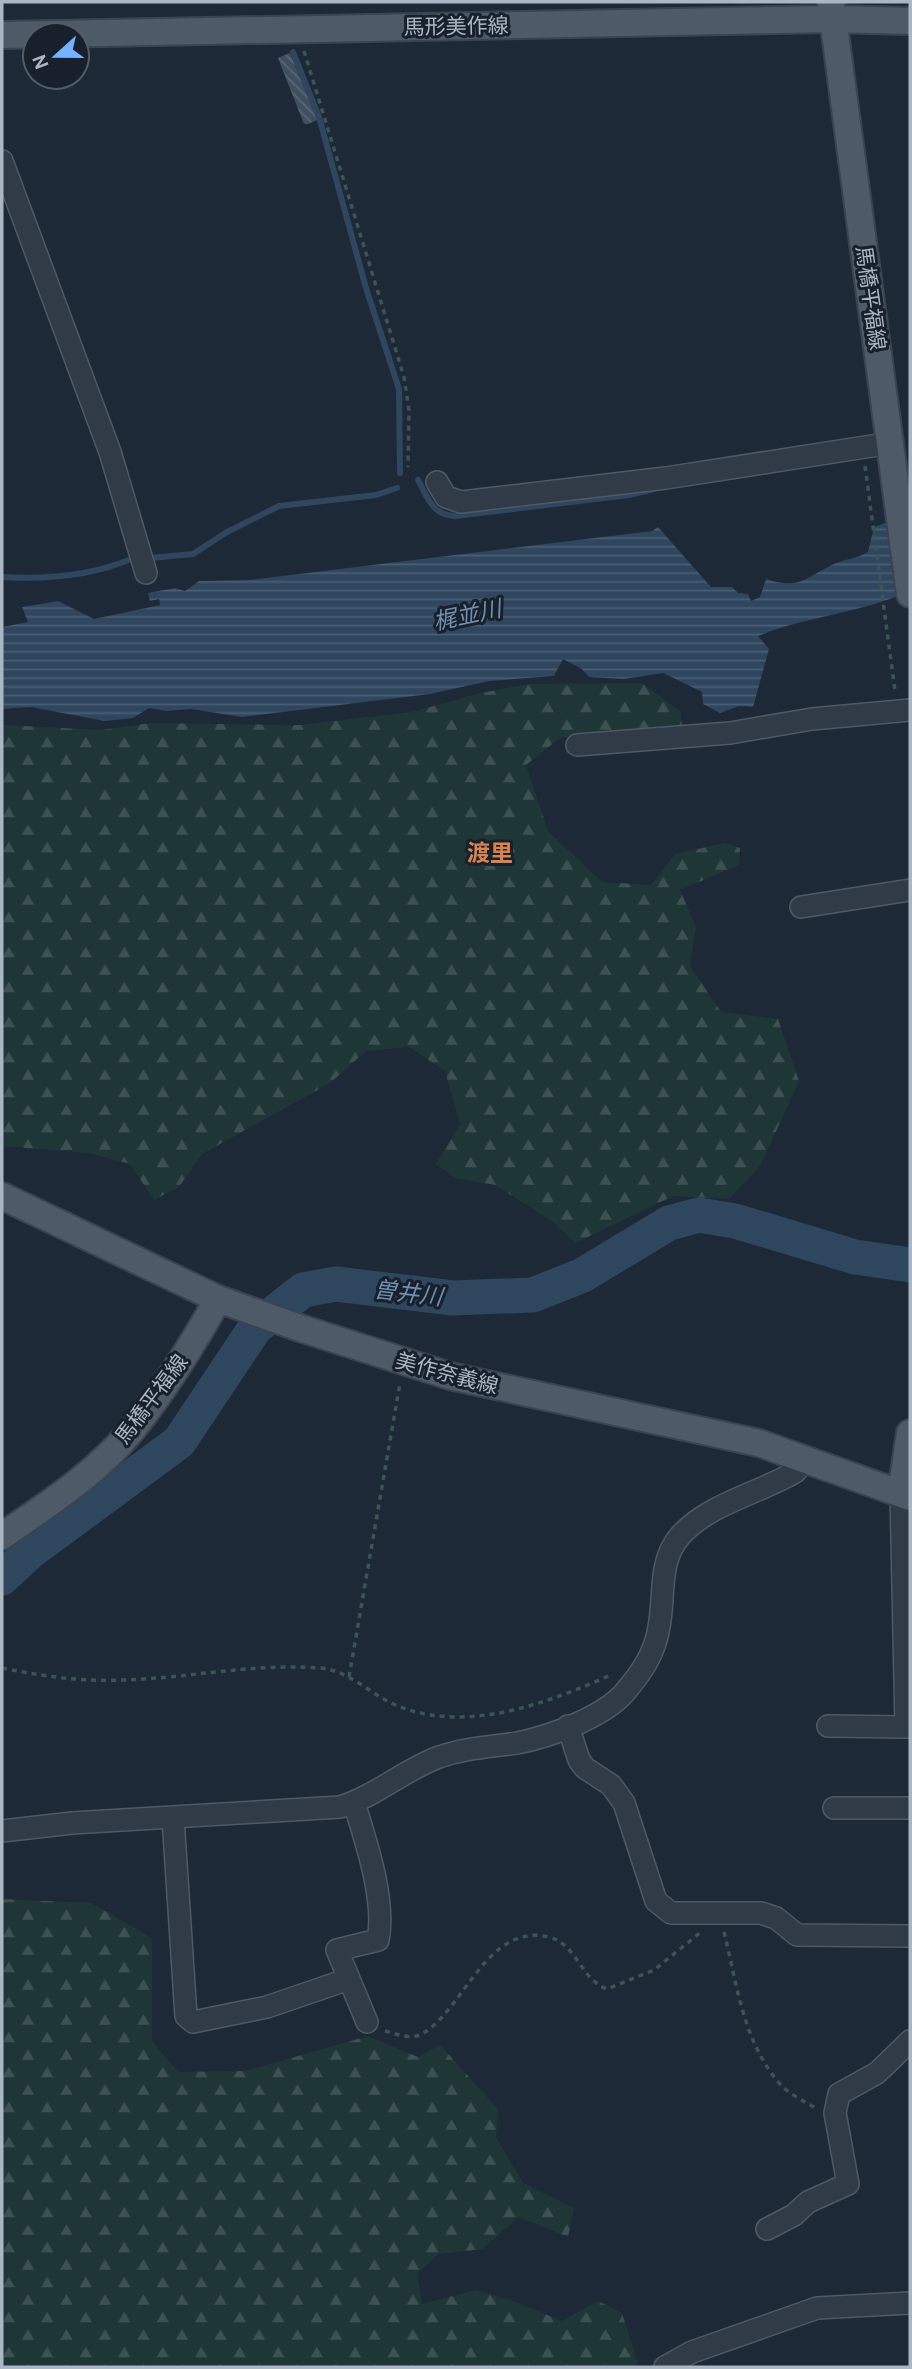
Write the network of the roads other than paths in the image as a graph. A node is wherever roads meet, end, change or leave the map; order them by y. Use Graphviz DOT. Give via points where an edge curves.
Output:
graph roads {
  1 [pos="832,10"];
  2 [pos="910,21"];
  3 [pos="2,35"];
  4 [pos="2,162"];
  5 [pos="891,446"];
  6 [pos="437,482"];
  7 [pos="146,573"];
  8 [pos="910,594"];
  9 [pos="903,707"];
  10 [pos="577,744"];
  11 [pos="910,890"];
  12 [pos="801,907"];
  13 [pos="2,1196"];
  14 [pos="218,1299"];
  15 [pos="910,1433"];
  16 [pos="805,1460"];
  17 [pos="905,1496"];
  18 [pos="2,1536"];
  19 [pos="568,1726"];
  20 [pos="828,1726"];
  21 [pos="908,1728"];
  22 [pos="354,1803"];
  23 [pos="834,1808"];
  24 [pos="910,1808"];
  25 [pos="173,1818"];
  26 [pos="2,1831"];
  27 [pos="910,1936"];
  28 [pos="349,1979"];
  29 [pos="368,2022"];
  30 [pos="910,2041"];
  31 [pos="767,2229"];
  32 [pos="910,2303"];
  33 [pos="665,2367"];
  1 -- 2 [label="main road, 馬形美作線"];
  1 -- 3 [label="main road, 馬形美作線"];
  1 -- 5 [label="main road, 馬橋平福線"];
  4 -- 7 [label="street" via="110,452"];
  5 -- 6 [label="street" via="461,502 446,497"];
  5 -- 8 [label="main road, 馬橋平福線"];
  9 -- 10 [label="street" via="730,733"];
  11 -- 12 [label="street"];
  13 -- 14 [label="main road, 美作奈義線"];
  14 -- 16 [label="main road, 美作奈義線" via="450,1376 759,1444"];
  14 -- 18 [label="main road, 馬橋平福線" via="131,1432 65,1492"];
  15 -- 17 [label="main road"];
  16 -- 17 [label="main road, 美作奈義線"];
  16 -- 19 [label="street" via="795,1472 701,1518 681,1536 669,1552 659,1628 649,1661 623,1694 596,1715"];
  17 -- 21 [label="street"];
  19 -- 22 [label="street" via="520,1742 464,1749 436,1758"];
  19 -- 27 [label="street" via="579,1759 611,1784 624,1803 656,1901 671,1913 761,1913 776,1918 797,1935"];
  20 -- 21 [label="street"];
  22 -- 25 [label="street" via="301,1811"];
  22 -- 28 [label="street" via="368,1848 381,1926 378,1940 337,1950"];
  23 -- 24 [label="street"];
  25 -- 26 [label="street"];
  25 -- 28 [label="street" via="186,2016 193,2022 267,2007"];
  28 -- 29 [label="street"];
  30 -- 31 [label="street" via="877,2073 839,2094 835,2113 848,2184 808,2202"];
  32 -- 33 [label="street" via="817,2308 692,2352"];
}
